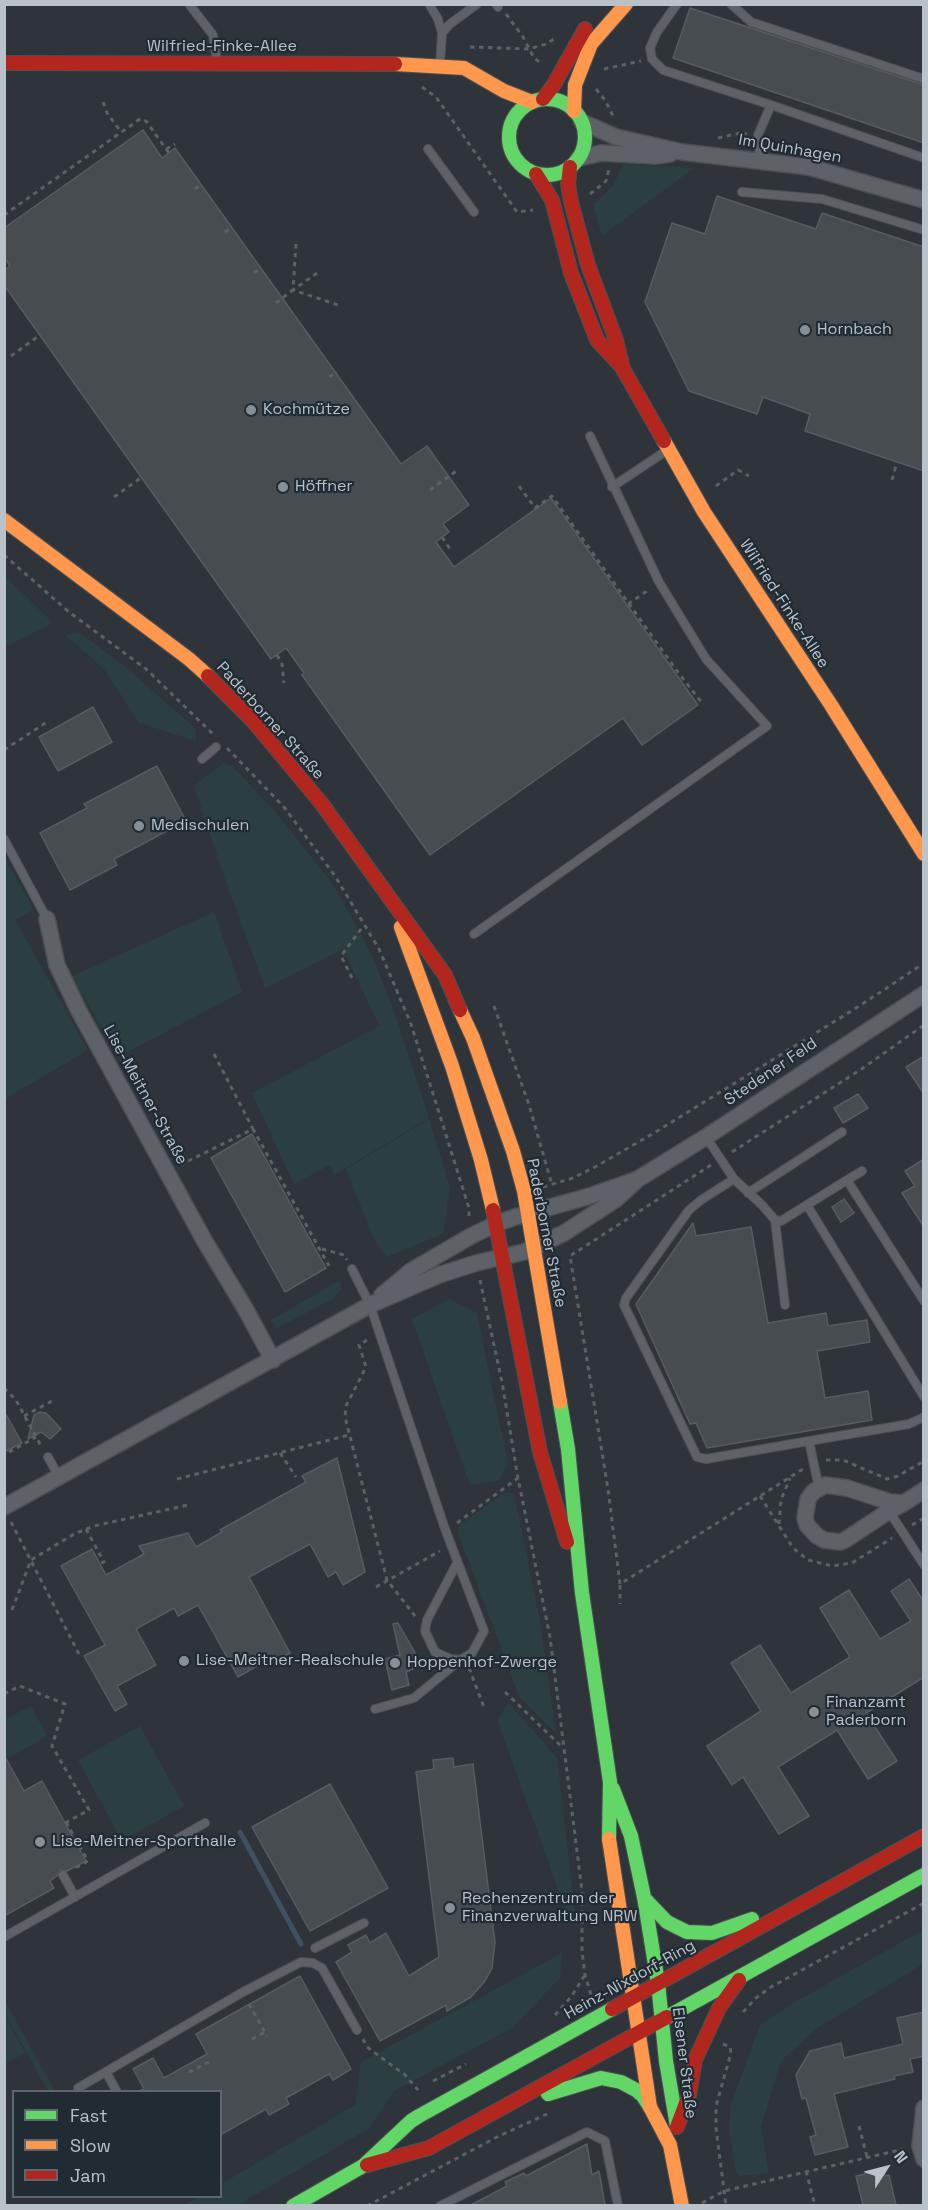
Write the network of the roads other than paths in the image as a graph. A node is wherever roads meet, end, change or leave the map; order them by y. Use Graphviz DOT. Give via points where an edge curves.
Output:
graph roads {
  1 [pos="189,4"];
  2 [pos="429,4"];
  3 [pos="477,4"];
  4 [pos="626,4"];
  5 [pos="677,4"];
  6 [pos="731,4"];
  7 [pos="596,15"];
  8 [pos="442,33"];
  9 [pos="4,63"];
  10 [pos="217,63"];
  11 [pos="440,67"];
  12 [pos="924,79"];
  13 [pos="455,81"];
  14 [pos="537,101"];
  15 [pos="771,105"];
  16 [pos="503,112"];
  17 [pos="578,116"];
  18 [pos="510,125"];
  19 [pos="428,149"];
  20 [pos="682,152"];
  21 [pos="924,158"];
  22 [pos="760,160"];
  23 [pos="574,163"];
  24 [pos="536,174"];
  25 [pos="742,192"];
  26 [pos="924,200"];
  27 [pos="474,212"];
  28 [pos="924,230"];
  29 [pos="623,369"];
  30 [pos="590,436"];
  31 [pos="668,450"];
  32 [pos="612,487"];
  33 [pos="4,520"];
  34 [pos="216,747"];
  35 [pos="202,759"];
  36 [pos="4,839"];
  37 [pos="924,854"];
  38 [pos="395,908"];
  39 [pos="48,919"];
  40 [pos="474,934"];
  41 [pos="924,994"];
  42 [pos="842,1132"];
  43 [pos="706,1137"];
  44 [pos="862,1171"];
  45 [pos="638,1179"];
  46 [pos="734,1179"];
  47 [pos="847,1180"];
  48 [pos="748,1193"];
  49 [pos="807,1205"];
  50 [pos="528,1213"];
  51 [pos="775,1220"];
  52 [pos="496,1224"];
  53 [pos="534,1248"];
  54 [pos="502,1257"];
  55 [pos="352,1269"];
  56 [pos="924,1301"];
  57 [pos="370,1305"];
  58 [pos="785,1305"];
  59 [pos="273,1360"];
  60 [pos="924,1397"];
  61 [pos="924,1417"];
  62 [pos="808,1442"];
  63 [pos="48,1457"];
  64 [pos="59,1477"];
  65 [pos="819,1488"];
  66 [pos="924,1490"];
  67 [pos="904,1503"];
  68 [pos="889,1511"];
  69 [pos="7,1512"];
  70 [pos="457,1563"];
  71 [pos="924,1565"];
  72 [pos="582,1593"];
  73 [pos="462,1659"];
  74 [pos="375,1709"];
  75 [pos="610,1782"];
  76 [pos="205,1823"];
  77 [pos="924,1836"];
  78 [pos="63,1875"];
  79 [pos="924,1875"];
  80 [pos="75,1897"];
  81 [pos="644,1897"];
  82 [pos="777,1917"];
  83 [pos="364,1923"];
  84 [pos="4,1937"];
  85 [pos="315,1948"];
  86 [pos="742,1976"];
  87 [pos="658,1983"];
  88 [pos="632,1997"];
  89 [pos="662,2020"];
  90 [pos="357,2030"];
  91 [pos="637,2033"];
  92 [pos="106,2072"];
  93 [pos="78,2088"];
  94 [pos="116,2090"];
  95 [pos="523,2096"];
  96 [pos="650,2108"];
  97 [pos="924,2108"];
  98 [pos="677,2126"];
  99 [pos="670,2145"];
  100 [pos="922,2152"];
  101 [pos="363,2166"];
  102 [pos="292,2205"];
  103 [pos="440,2205"];
  104 [pos="618,2205"];
  105 [pos="682,2205"];
  1 -- 10 [label="lane" via="213,35"];
  2 -- 8 [label="lane"];
  3 -- 8 [label="lane"];
  4 -- 17 [label="street" via="591,44 574,92"];
  5 -- 15 [label="lane" via="657,32 650,48 652,59 663,70"];
  6 -- 12 [label="lane" via="751,22"];
  7 -- 14 [label="street" via="554,86"];
  8 -- 11 [label="lane"];
  9 -- 10 [label="street, Wilfried-Finke-Allee"];
  10 -- 11 [label="street, Wilfried-Finke-Allee" via="404,63"];
  11 -- 13 [label="street"];
  11 -- 14 [label="street, Wilfried-Finke-Allee" via="464,68 504,91"];
  14 -- 17 [label="street" via="560,101"];
  14 -- 18 [label="street" via="520,110"];
  15 -- 21 [label="lane"];
  15 -- 22 [label="lane" via="758,135"];
  16 -- 18 [label="street"];
  17 -- 20 [label="street, Im Quinhagen" via="616,137"];
  17 -- 23 [label="street" via="585,137 583,150"];
  18 -- 24 [label="street" via="508,139 513,156 522,167"];
  19 -- 27 [label="lane"];
  20 -- 22 [label="street, Im Quinhagen"];
  20 -- 23 [label="street, Im Quinhagen" via="655,156 596,154"];
  22 -- 26 [label="street, Im Quinhagen" via="809,167"];
  23 -- 24 [label="street" via="555,175"];
  23 -- 29 [label="street, Wilfried-Finke-Allee" via="568,184 571,202"];
  24 -- 29 [label="street, Wilfried-Finke-Allee" via="552,200 571,273 597,340"];
  25 -- 28 [label="lane" via="822,199"];
  29 -- 31 [label="street, Wilfried-Finke-Allee"];
  30 -- 32 [label="lane"];
  31 -- 32 [label="lane"];
  31 -- 37 [label="street, Wilfried-Finke-Allee"];
  32 -- 40 [label="lane" via="659,582 706,659 767,726"];
  33 -- 38 [label="street, Paderborner Straße" via="158,634 219,685 322,804"];
  34 -- 35 [label="lane"];
  36 -- 39 [label="lane, Lise-Meitner-Straße"];
  38 -- 50 [label="street, Paderborner Straße" via="445,975 487,1073"];
  38 -- 52 [label="street, Paderborner Straße" via="468,1116"];
  39 -- 59 [label="street, Lise-Meitner-Straße" via="57,965 79,1011"];
  41 -- 43 [label="street, Stedener Feld"];
  42 -- 48 [label="lane"];
  43 -- 45 [label="street, Stedener Feld"];
  43 -- 46 [label="lane"];
  44 -- 47 [label="lane"];
  45 -- 50 [label="street, Stedener Feld"];
  45 -- 53 [label="street, Stedener Feld" via="615,1200"];
  46 -- 48 [label="lane"];
  46 -- 62 [label="lane" via="689,1210 624,1305 697,1457 706,1459"];
  47 -- 49 [label="lane"];
  47 -- 56 [label="lane"];
  48 -- 51 [label="lane"];
  49 -- 51 [label="lane" via="786,1219"];
  49 -- 60 [label="lane"];
  50 -- 52 [label="street"];
  50 -- 53 [label="street, Paderborner Straße"];
  51 -- 58 [label="lane"];
  52 -- 54 [label="street, Paderborner Straße"];
  52 -- 57 [label="street" via="411,1271"];
  53 -- 54 [label="street, Stedener Feld"];
  53 -- 72 [label="street, Paderborner Straße" via="568,1449"];
  54 -- 57 [label="street" via="439,1275"];
  54 -- 72 [label="street, Paderborner Straße" via="540,1452"];
  55 -- 57 [label="lane"];
  57 -- 59 [label="street"];
  57 -- 70 [label="lane"];
  59 -- 64 [label="street"];
  61 -- 62 [label="lane" via="909,1424"];
  62 -- 65 [label="lane"];
  63 -- 64 [label="lane"];
  64 -- 69 [label="street"];
  65 -- 67 [label="street" via="839,1486 876,1499"];
  65 -- 68 [label="street" via="808,1499 805,1518 812,1531 824,1540 845,1540"];
  66 -- 67 [label="street"];
  67 -- 68 [label="street"];
  68 -- 71 [label="lane"];
  70 -- 73 [label="lane" via="484,1631 476,1648"];
  70 -- 73 [label="lane" via="425,1626 426,1637 435,1652"];
  72 -- 75 [label="street, Paderborner Straße"];
  73 -- 74 [label="lane" via="414,1698"];
  75 -- 81 [label="street, Paderborner Straße" via="631,1836"];
  75 -- 88 [label="street, Paderborner Straße" via="608,1836"];
  76 -- 80 [label="lane"];
  77 -- 82 [label="street, Heinz-Nixdorf-Ring"];
  78 -- 80 [label="lane"];
  79 -- 86 [label="street, Heinz-Nixdorf-Ring"];
  80 -- 84 [label="lane"];
  81 -- 82 [label="street" via="667,1922 687,1932 711,1933 753,1918"];
  81 -- 87 [label="street, Paderborner Straße"];
  82 -- 87 [label="street, Heinz-Nixdorf-Ring"];
  83 -- 85 [label="lane"];
  86 -- 89 [label="street, Heinz-Nixdorf-Ring"];
  86 -- 98 [label="street" via="719,2008 702,2044"];
  87 -- 88 [label="street, Heinz-Nixdorf-Ring"];
  87 -- 89 [label="street, Elsener Straße"];
  88 -- 91 [label="street, Elsener Straße"];
  88 -- 101 [label="street, Heinz-Nixdorf-Ring" via="411,2121"];
  89 -- 91 [label="street, Heinz-Nixdorf-Ring"];
  89 -- 98 [label="street, Elsener Straße"];
  90 -- 92 [label="lane" via="322,1968 301,1962"];
  91 -- 95 [label="street, Heinz-Nixdorf-Ring"];
  91 -- 96 [label="street, Elsener Straße"];
  92 -- 93 [label="lane"];
  92 -- 94 [label="lane"];
  95 -- 96 [label="street" via="547,2094 601,2078 636,2090"];
  95 -- 101 [label="street, Heinz-Nixdorf-Ring" via="429,2148"];
  96 -- 99 [label="street, Elsener Straße"];
  97 -- 100 [label="street"];
  98 -- 99 [label="street, Elsener Straße"];
  99 -- 105 [label="street, Elsener Straße"];
  101 -- 102 [label="street, Heinz-Nixdorf-Ring"];
  103 -- 104 [label="lane" via="587,2132 605,2141"];
}
